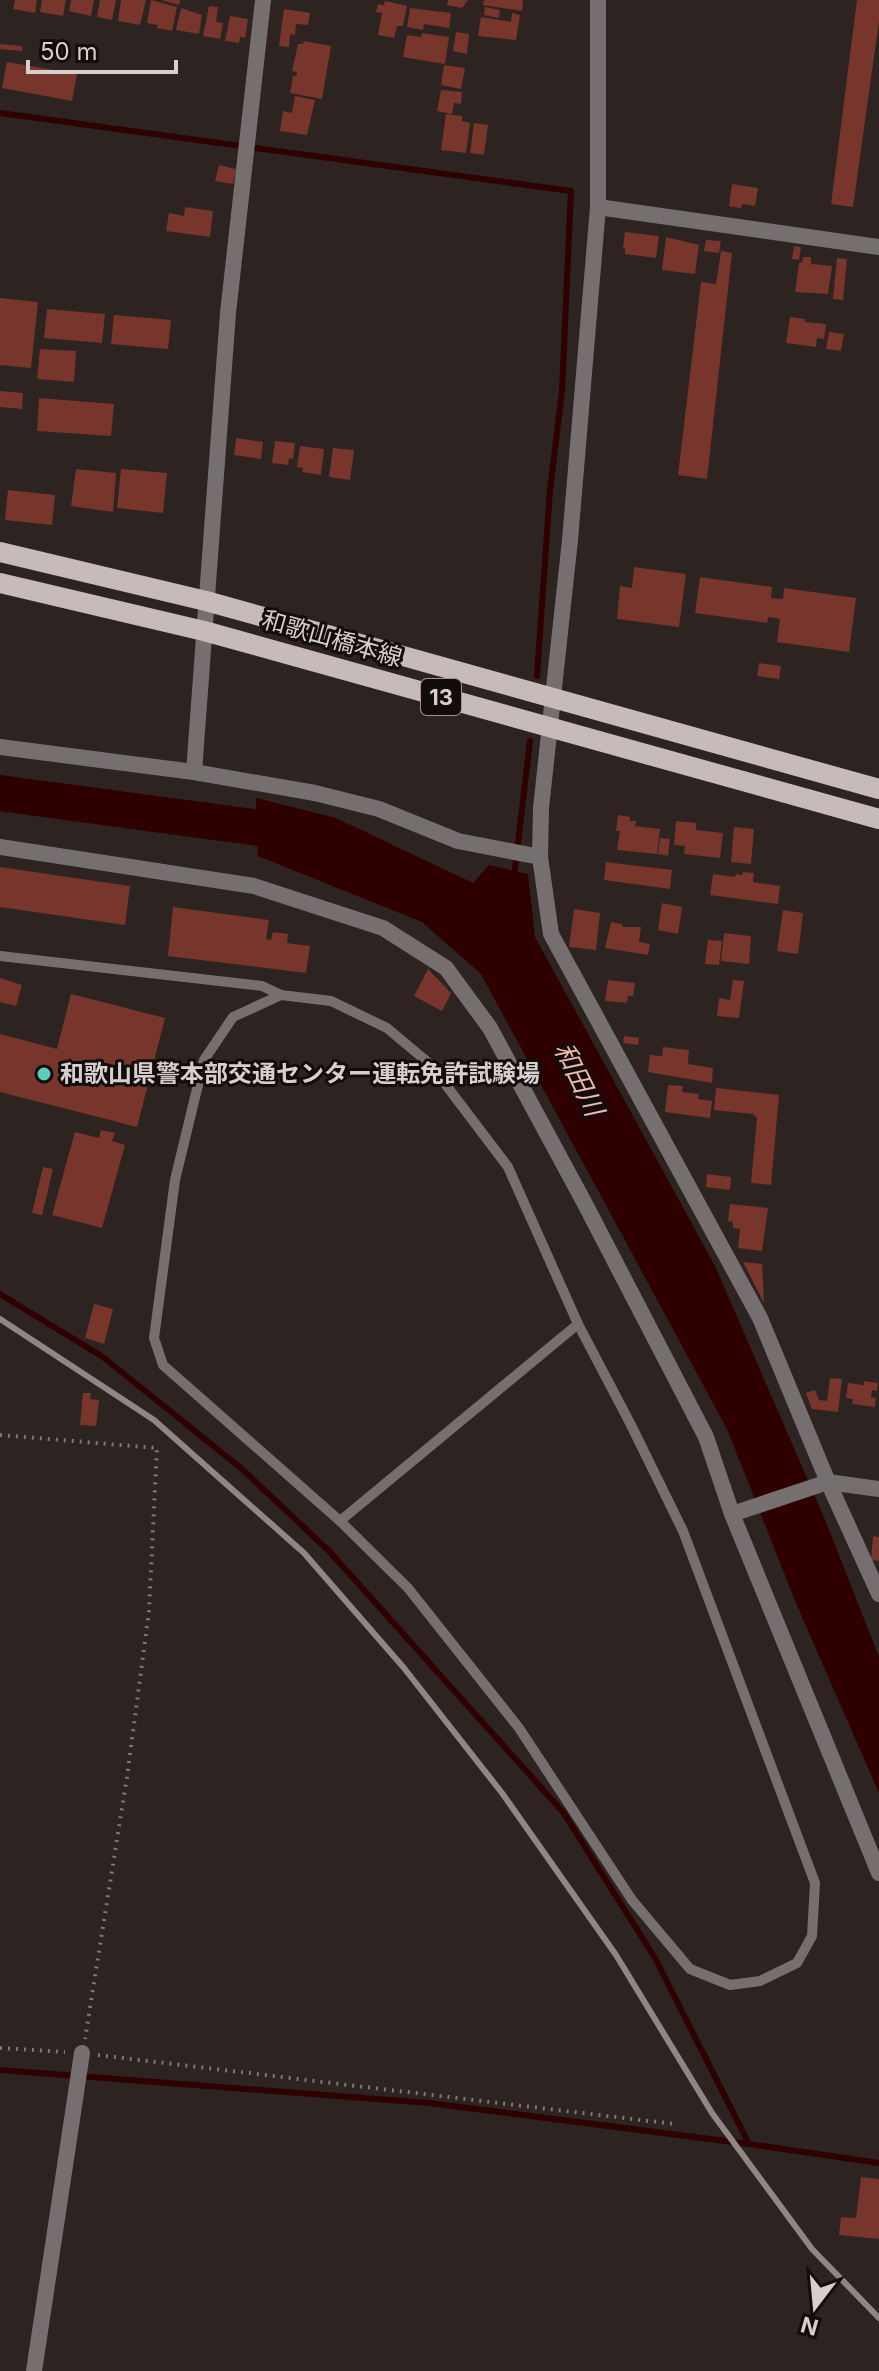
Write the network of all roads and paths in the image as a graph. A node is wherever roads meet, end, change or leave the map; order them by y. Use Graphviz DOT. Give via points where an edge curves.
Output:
graph roads {
  1 [pos="263,0"];
  2 [pos="598,0"];
  3 [pos="598,207"];
  4 [pos="879,247"];
  5 [pos="0,552"];
  6 [pos="0,583"];
  7 [pos="206,601"];
  8 [pos="204,631"];
  9 [pos="553,698"];
  10 [pos="550,727"];
  11 [pos="0,747"];
  12 [pos="194,772"];
  13 [pos="879,789"];
  14 [pos="879,819"];
  15 [pos="0,847"];
  16 [pos="540,857"];
  17 [pos="0,956"];
  18 [pos="281,995"];
  19 [pos="578,1324"];
  20 [pos="0,1435"];
  21 [pos="828,1482"];
  22 [pos="879,1489"];
  23 [pos="737,1513"];
  24 [pos="340,1521"];
  25 [pos="879,1594"];
  26 [pos="879,1873"];
  27 [pos="0,2048"];
  28 [pos="82,2053"];
  29 [pos="674,2124"];
  30 [pos="34,2371"];
  1 -- 7 [label="street" via="228,313"];
  2 -- 3 [label="street"];
  3 -- 4 [label="street"];
  3 -- 9 [label="street"];
  5 -- 7 [label="main road, 和歌山橋本線 / 13"];
  6 -- 8 [label="main road, 和歌山橋本線 / 13"];
  7 -- 8 [label="street"];
  7 -- 9 [label="main road, 和歌山橋本線 / 13"];
  8 -- 10 [label="main road, 和歌山橋本線 / 13"];
  8 -- 12 [label="street"];
  9 -- 10 [label="street"];
  9 -- 13 [label="main road, 和歌山橋本線 / 13"];
  10 -- 14 [label="main road, 和歌山橋本線 / 13"];
  10 -- 16 [label="street"];
  11 -- 12 [label="street"];
  12 -- 16 [label="street" via="315,793 379,809 458,841"];
  15 -- 23 [label="street" via="254,886 383,928 446,968 490,1028 584,1202 706,1437"];
  16 -- 21 [label="street" via="551,934 760,1318"];
  17 -- 18 [label="lane" via="262,986"];
  18 -- 19 [label="lane" via="331,1001 387,1028 430,1064 508,1167"];
  18 -- 24 [label="lane" via="233,1017 204,1060 175,1180 154,1338 163,1365"];
  19 -- 24 [label="lane"];
  19 -- 24 [label="lane" via="683,1531 815,1883 812,1936 797,1963 760,1981 730,1985 690,1969 632,1900 519,1728 408,1588"];
  20 -- 28 [label="path" via="157,1448 147,1626"];
  21 -- 22 [label="street"];
  21 -- 23 [label="street"];
  21 -- 25 [label="street"];
  23 -- 26 [label="street"];
  27 -- 28 [label="path"];
  28 -- 29 [label="path"];
  28 -- 30 [label="street"];
}
